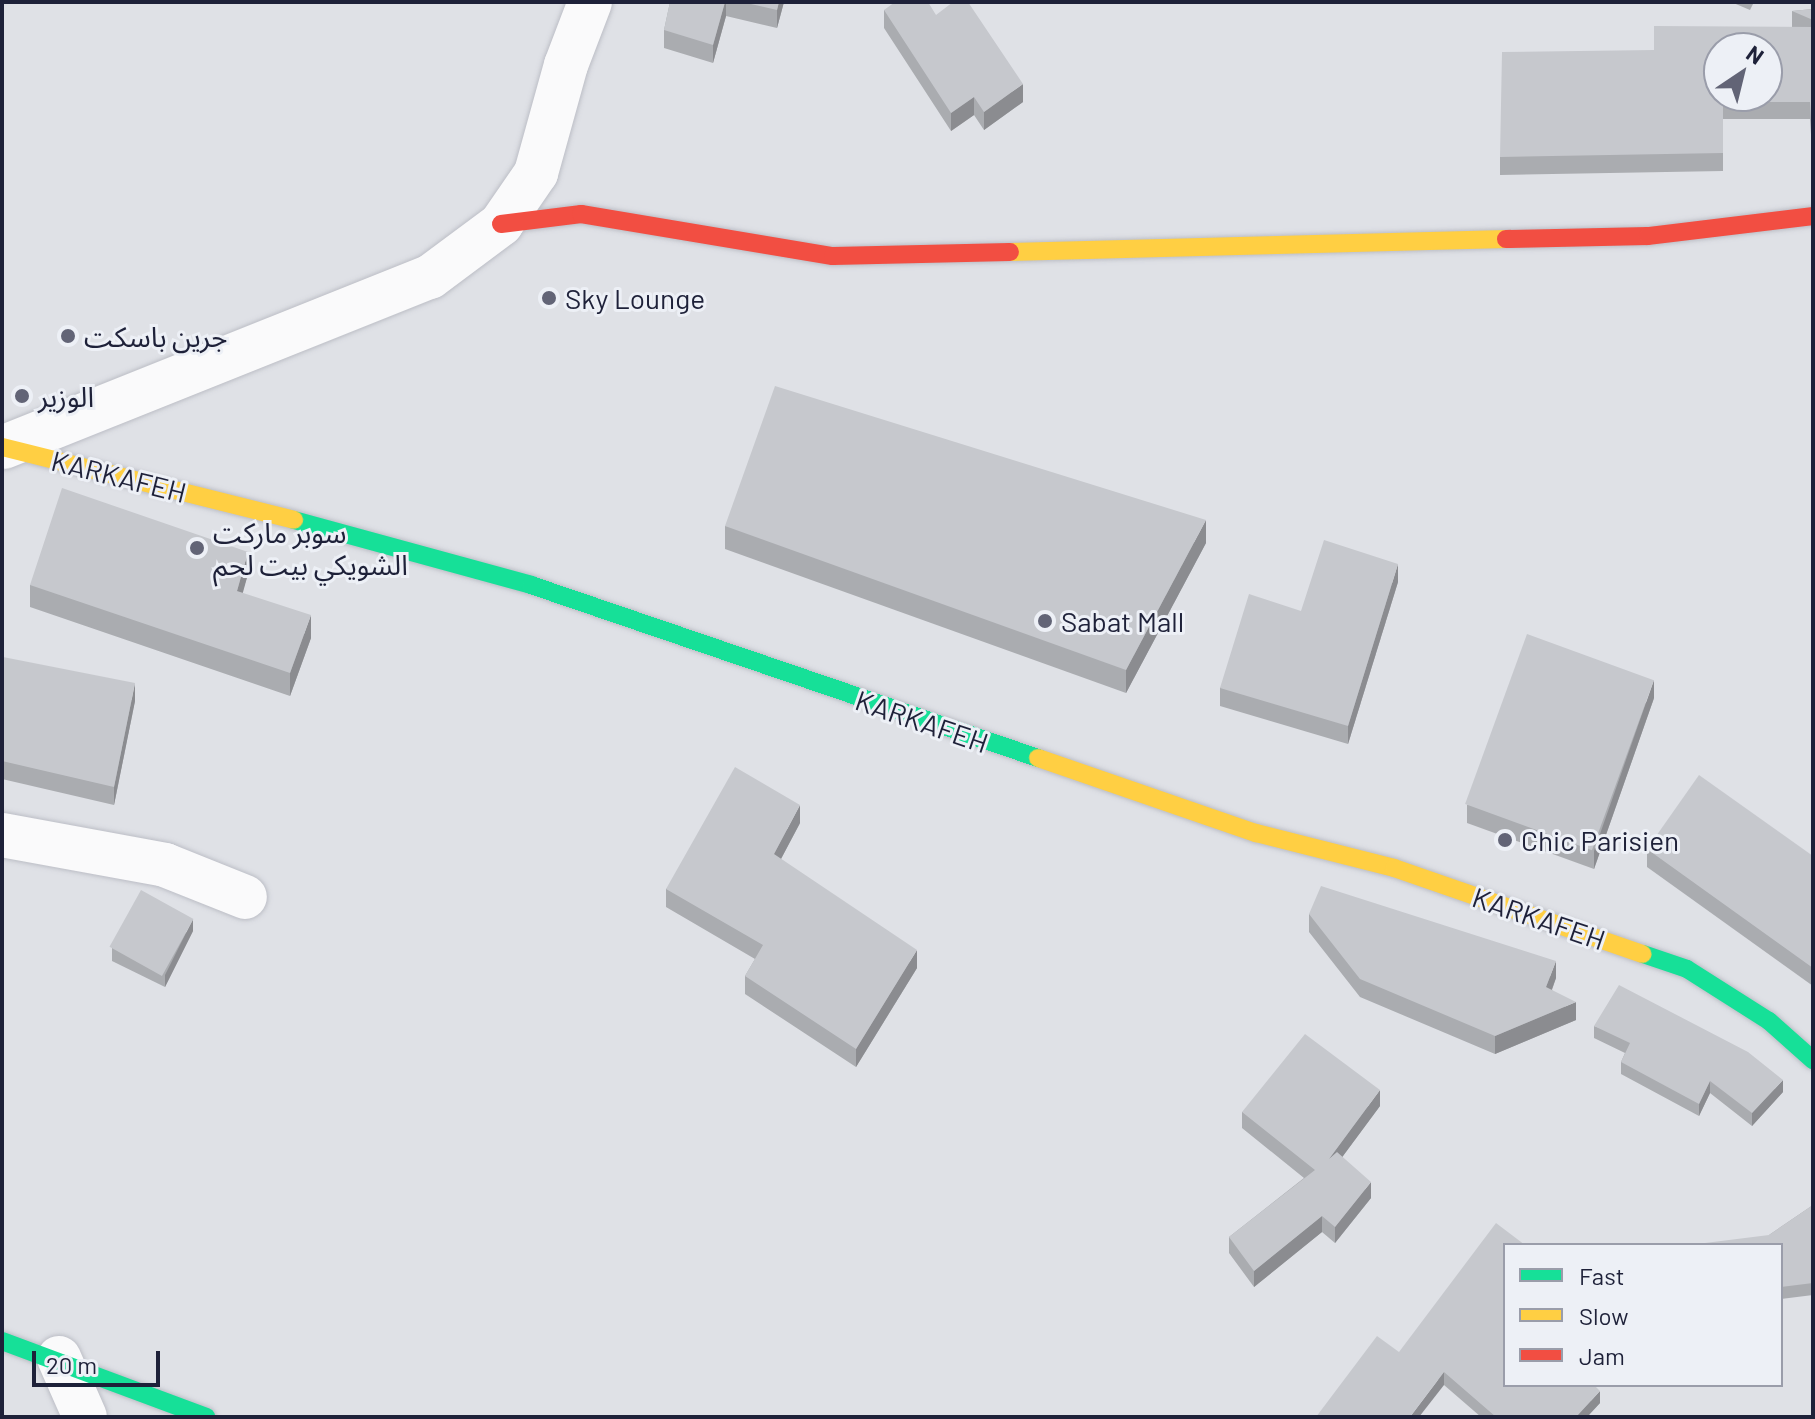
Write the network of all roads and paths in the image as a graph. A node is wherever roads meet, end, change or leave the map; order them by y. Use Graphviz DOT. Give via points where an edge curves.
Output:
graph roads {
  1 [pos="590,2"];
  2 [pos="1813,216"];
  3 [pos="501,224"];
  4 [pos="3,447"];
  5 [pos="2,835"];
  6 [pos="245,897"];
  7 [pos="1813,1060"];
  8 [pos="2,1341"];
  9 [pos="59,1358"];
  10 [pos="85,1417"];
  11 [pos="206,1417"];
  1 -- 3 [label="street" via="536,173"];
  2 -- 3 [label="street" via="1648,236 833,256 581,214"];
  3 -- 4 [label="street" via="430,277"];
  4 -- 7 [label="street, KARKAFEH" via="394,545 531,585 1256,833 1394,868 1687,969 1769,1021"];
  5 -- 6 [label="street" via="165,865"];
  8 -- 9 [label="street"];
  9 -- 10 [label="street"];
  9 -- 11 [label="street"];
}
